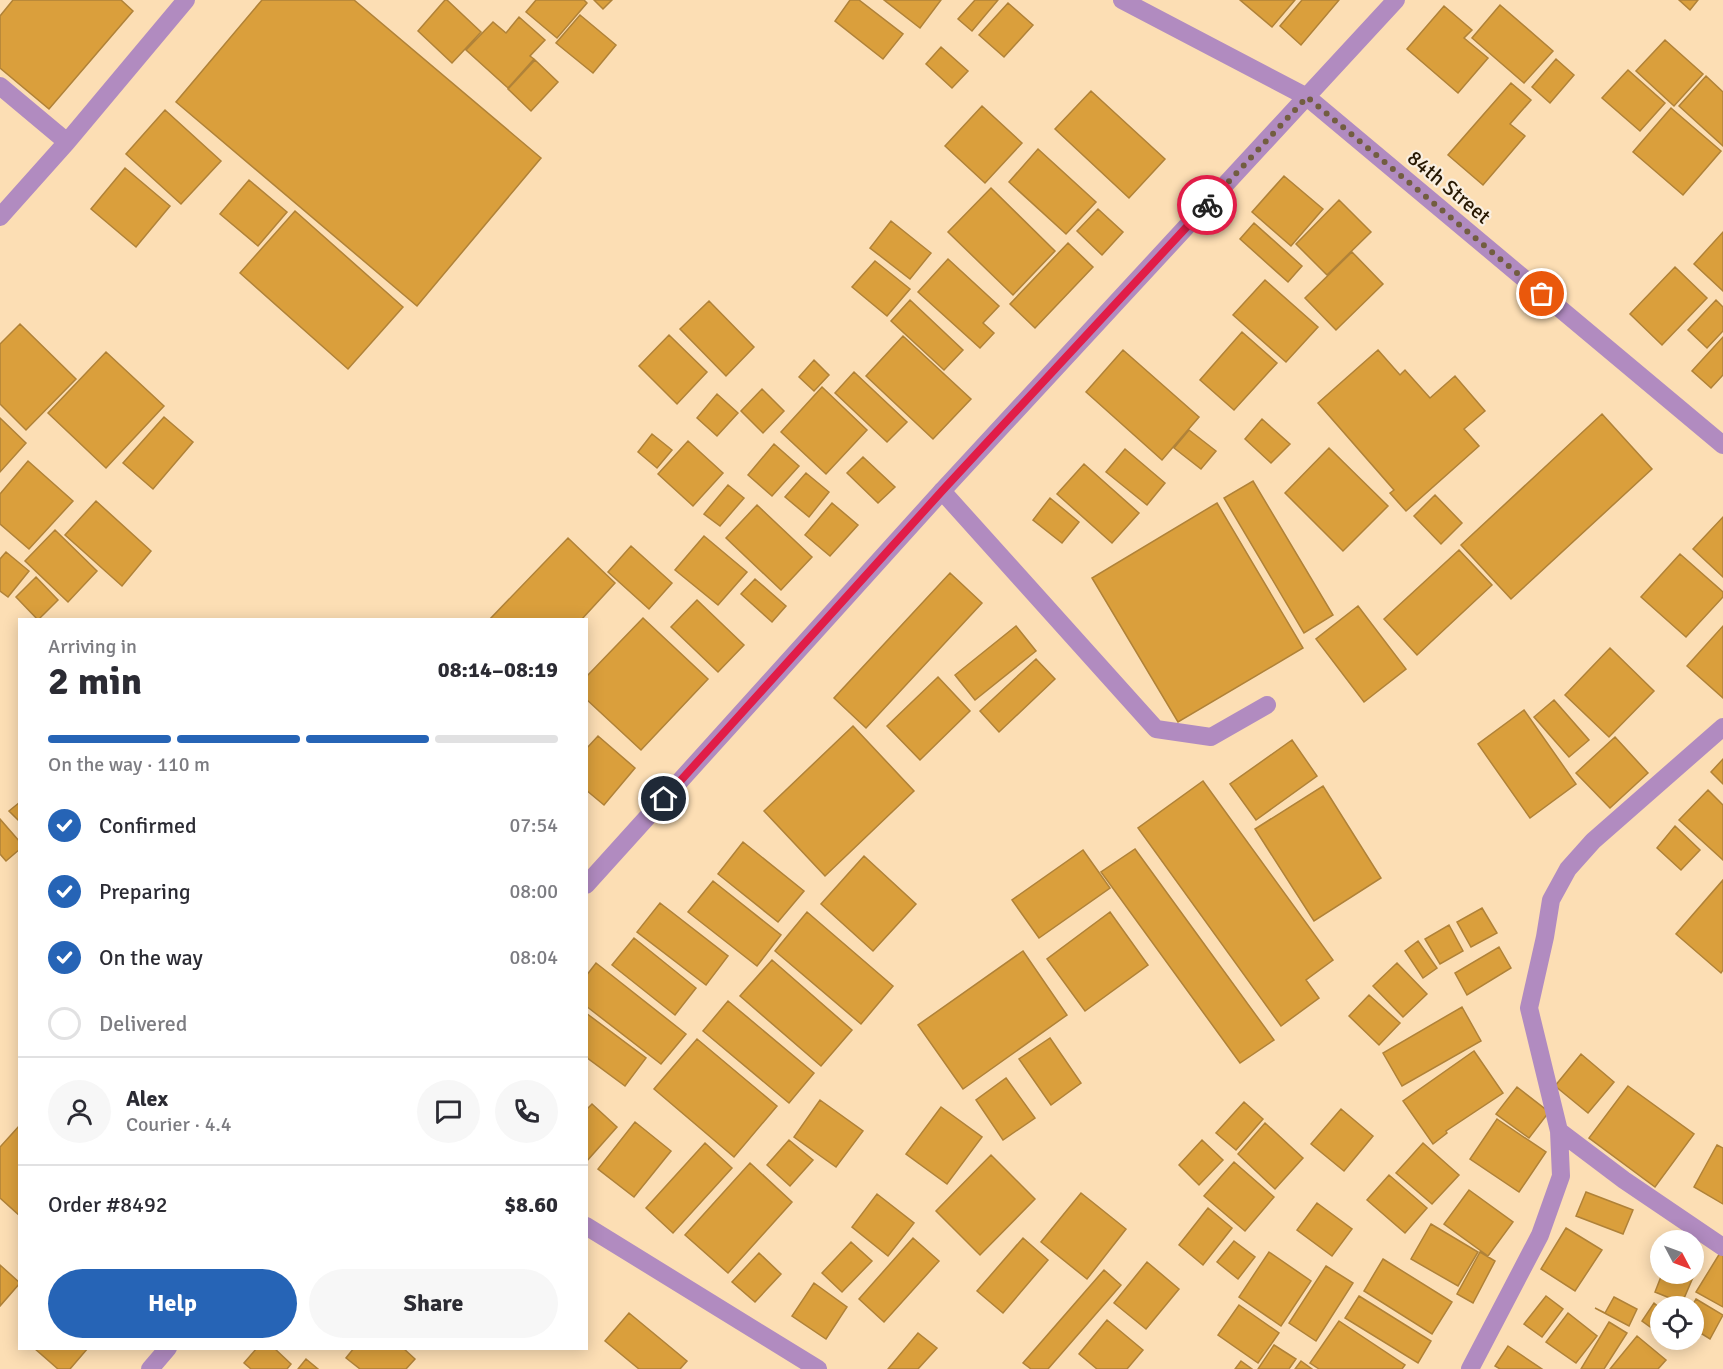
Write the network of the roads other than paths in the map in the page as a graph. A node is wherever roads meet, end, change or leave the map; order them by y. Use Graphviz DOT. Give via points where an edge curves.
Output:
graph roads {
  1 [pos="186,0"];
  2 [pos="1122,0"];
  3 [pos="1396,0"];
  4 [pos="0,86"];
  5 [pos="1307,97"];
  6 [pos="67,142"];
  7 [pos="0,217"];
  8 [pos="1723,445"];
  9 [pos="942,491"];
  10 [pos="1267,705"];
  11 [pos="1723,727"];
  12 [pos="588,883"];
  13 [pos="1559,1131"];
  14 [pos="588,1227"];
  15 [pos="1723,1247"];
  16 [pos="166,1350"];
  17 [pos="150,1369"];
  18 [pos="818,1369"];
  19 [pos="1470,1369"];
  1 -- 6 [label="street"];
  2 -- 5 [label="street, 84th Street"];
  3 -- 5 [label="street"];
  4 -- 6 [label="street"];
  5 -- 8 [label="street, 84th Street"];
  5 -- 9 [label="street"];
  6 -- 7 [label="street"];
  9 -- 10 [label="street" via="1155,729 1211,737"];
  9 -- 12 [label="street"];
  11 -- 13 [label="street" via="1593,841 1568,869 1551,900 1529,1008"];
  13 -- 15 [label="street"];
  13 -- 19 [label="street" via="1561,1176 1540,1235"];
  14 -- 18 [label="street"];
  16 -- 17 [label="street"];
}
